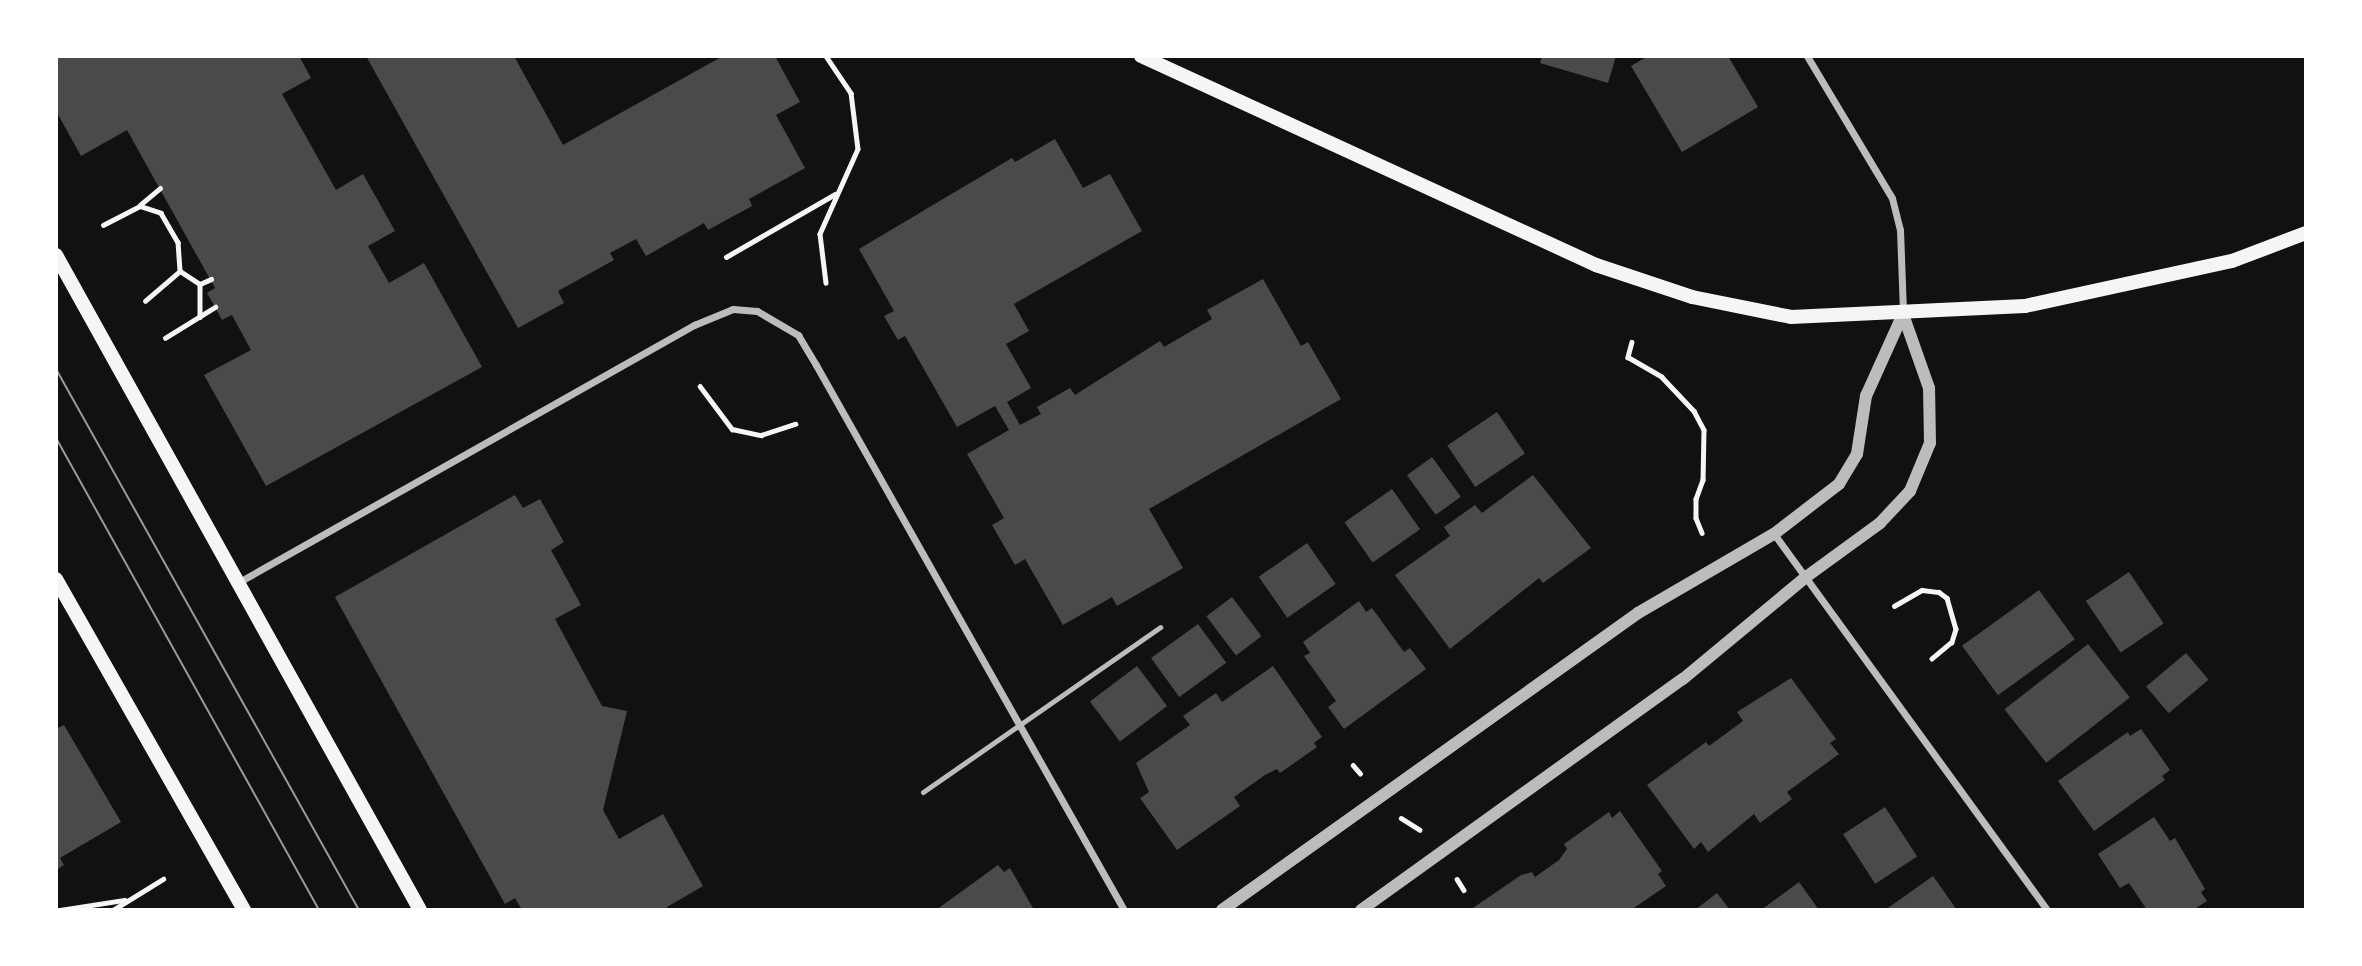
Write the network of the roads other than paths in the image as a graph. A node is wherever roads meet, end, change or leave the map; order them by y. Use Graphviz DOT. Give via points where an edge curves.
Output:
graph roads {
  1 [pos="1142,56"];
  2 [pos="1807,56"];
  3 [pos="2306,233"];
  4 [pos="56,254"];
  5 [pos="1903,314"];
  6 [pos="1774,534"];
  7 [pos="1806,577"];
  8 [pos="56,579"];
  9 [pos="239,582"];
  10 [pos="1160,627"];
  11 [pos="1019,721"];
  12 [pos="923,792"];
  13 [pos="244,910"];
  14 [pos="420,910"];
  15 [pos="1124,910"];
  16 [pos="1222,910"];
  17 [pos="1361,910"];
  18 [pos="2047,910"];
  1 -- 5 [label="main road" via="1514,230 1692,298 1791,317"];
  2 -- 5 [label="street" via="1892,198 1900,230"];
  3 -- 5 [label="main road" via="2232,261 2087,295 2025,306"];
  4 -- 9 [label="main road"];
  5 -- 6 [label="street" via="1866,396 1857,454 1839,484"];
  5 -- 7 [label="street" via="1929,388 1930,443 1910,491 1880,523"];
  6 -- 7 [label="street"];
  6 -- 16 [label="street" via="1638,614"];
  7 -- 17 [label="street" via="1683,678"];
  7 -- 18 [label="street"];
  8 -- 13 [label="main road"];
  9 -- 11 [label="street" via="694,325 733,309 757,311 798,335"];
  9 -- 14 [label="main road"];
  10 -- 11 [label="lane"];
  11 -- 12 [label="lane"];
  11 -- 15 [label="street"];
}
